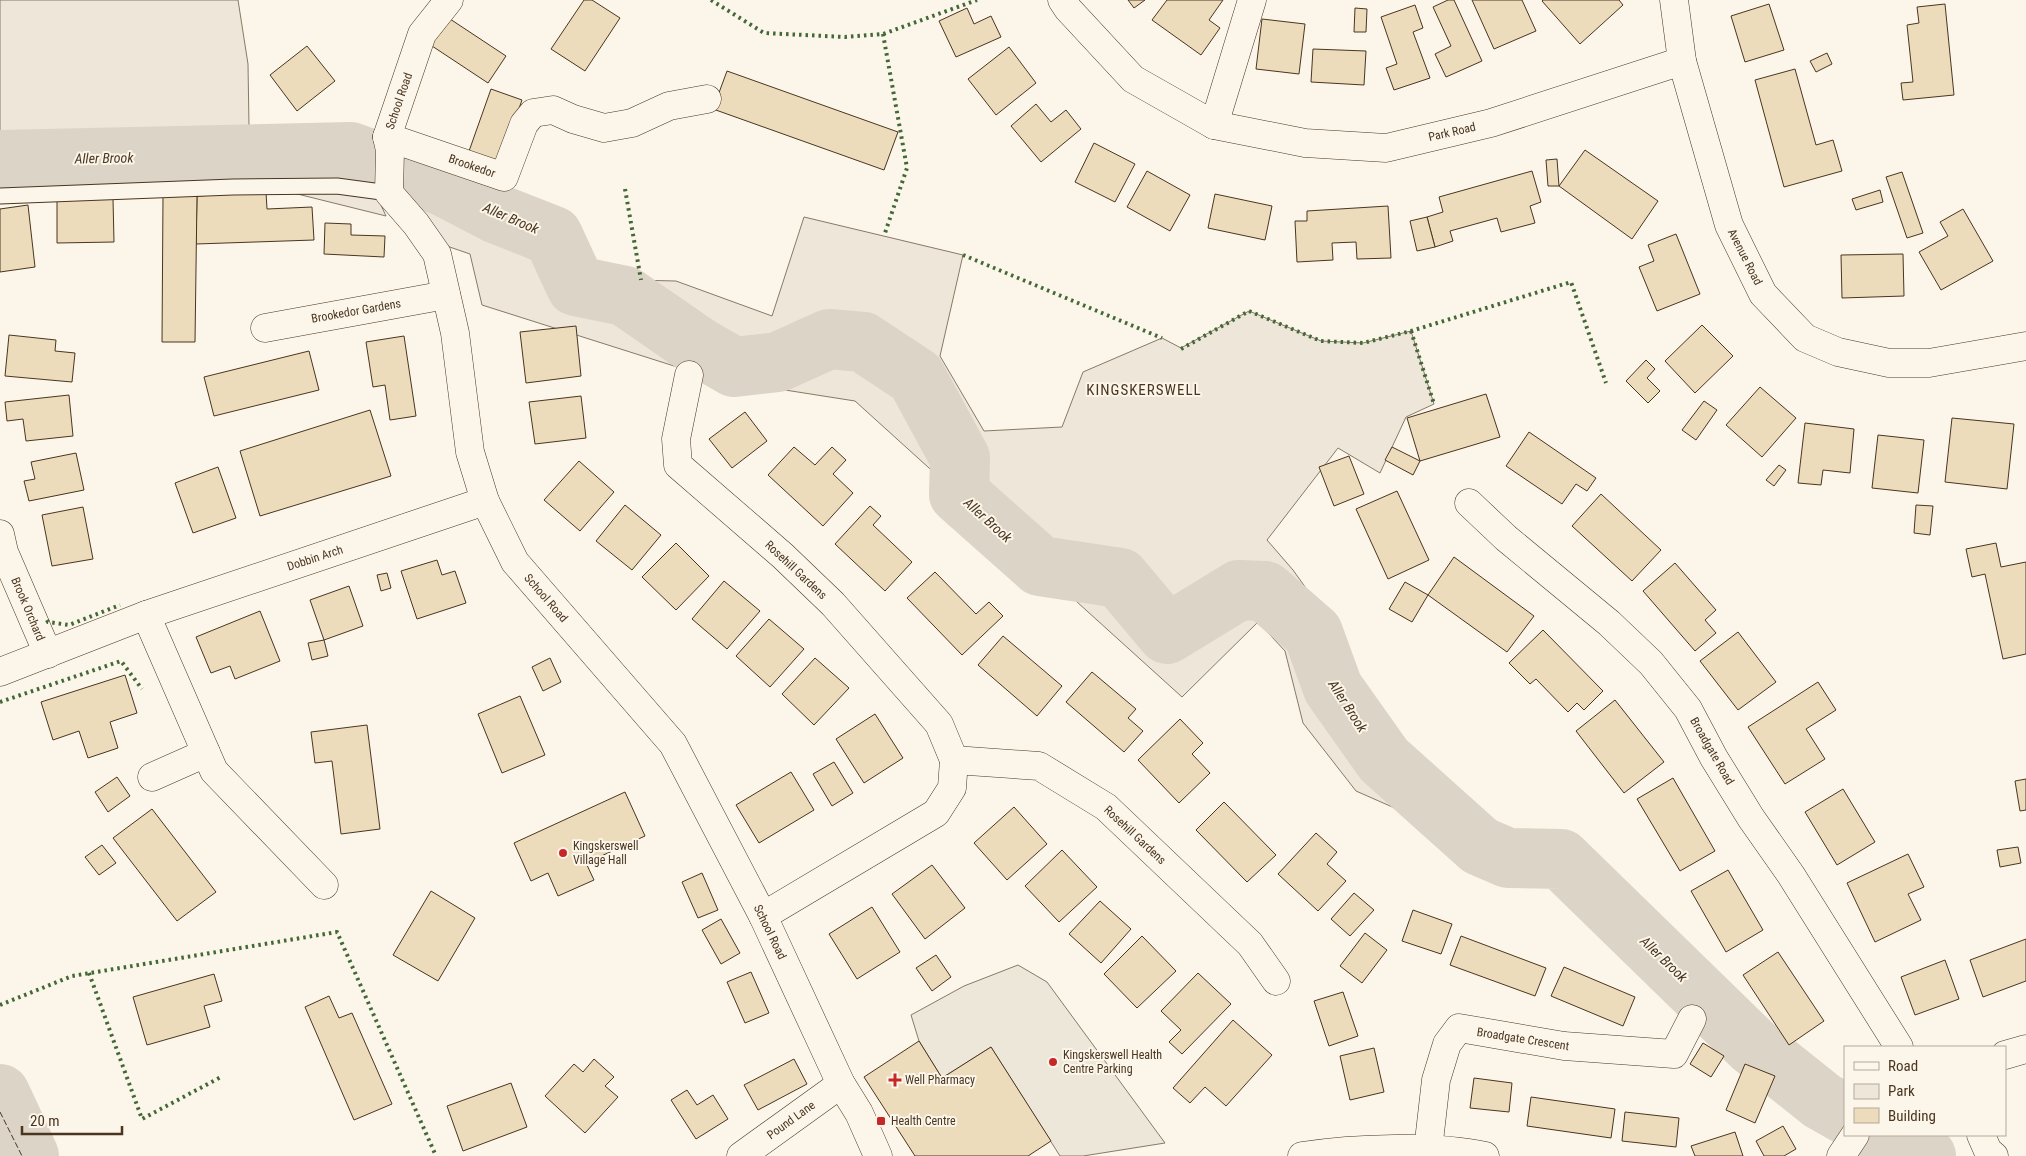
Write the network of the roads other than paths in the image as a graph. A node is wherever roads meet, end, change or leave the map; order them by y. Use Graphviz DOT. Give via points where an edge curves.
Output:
graph roads {
  1 [pos="449,0"];
  2 [pos="1062,0"];
  3 [pos="1252,0"];
  4 [pos="1674,0"];
  5 [pos="1682,61"];
  6 [pos="707,99"];
  7 [pos="1214,125"];
  8 [pos="389,144"];
  9 [pos="389,193"];
  10 [pos="0,196"];
  11 [pos="446,295"];
  12 [pos="266,328"];
  13 [pos="2026,346"];
  14 [pos="689,374"];
  15 [pos="485,501"];
  16 [pos="1469,502"];
  17 [pos="0,534"];
  18 [pos="146,615"];
  19 [pos="48,654"];
  20 [pos="0,672"];
  21 [pos="206,753"];
  22 [pos="954,760"];
  23 [pos="152,776"];
  24 [pos="324,885"];
  25 [pos="762,916"];
  26 [pos="1276,981"];
  27 [pos="1692,1019"];
  28 [pos="1898,1046"];
  29 [pos="2026,1049"];
  30 [pos="2006,1055"];
  31 [pos="841,1084"];
  32 [pos="1981,1136"];
  33 [pos="1428,1150"];
  34 [pos="741,1156"];
  35 [pos="878,1156"];
  36 [pos="1302,1156"];
  37 [pos="1485,1156"];
  38 [pos="1994,1156"];
  1 -- 8 [label="street, School Road" via="422,34"];
  2 -- 7 [label="street, Park Road" via="1133,79"];
  3 -- 7 [label="street"];
  4 -- 5 [label="street, Avenue Road"];
  5 -- 7 [label="street, Park Road" via="1492,123 1386,148 1305,142"];
  5 -- 13 [label="street, Avenue Road" via="1729,225 1763,294 1805,338 1838,352 1890,363 1929,363"];
  6 -- 8 [label="street, Brookedor" via="669,106 632,124 604,128 553,110 533,113 524,124 504,177"];
  8 -- 9 [label="street, School Road"];
  9 -- 10 [label="lane" via="338,186"];
  9 -- 11 [label="street, School Road" via="437,254"];
  11 -- 12 [label="street, Brookedor Gardens"];
  11 -- 15 [label="street, School Road" via="455,333 470,452"];
  14 -- 22 [label="street, Rosehill Gardens" via="676,440 678,465 833,604 939,724"];
  15 -- 18 [label="street, Dobbin Arch"];
  15 -- 25 [label="street, School Road" via="515,562 672,744"];
  16 -- 28 [label="street, Broadgate Road" via="1506,538 1609,623 1650,663 1688,709 1742,803"];
  17 -- 19 [label="street, Brook Orchard" via="4,552"];
  18 -- 19 [label="street, Dobbin Arch"];
  18 -- 21 [label="street"];
  19 -- 20 [label="street, Dobbin Arch"];
  21 -- 23 [label="street"];
  21 -- 24 [label="street" via="214,771"];
  22 -- 25 [label="street, Rosehill Gardens" via="952,788 936,813"];
  22 -- 26 [label="street, Rosehill Gardens" via="1039,766 1106,807 1250,944"];
  25 -- 31 [label="street, School Road"];
  27 -- 33 [label="street, Broadgate Crescent" via="1674,1054 1564,1046 1460,1028 1447,1044 1436,1080"];
  29 -- 30 [label="street"];
  31 -- 34 [label="street, Pound Lane"];
  31 -- 35 [label="street, School Road" via="860,1114"];
  32 -- 38 [label="street"];
  33 -- 36 [label="street" via="1336,1151"];
  33 -- 37 [label="street"];
}
